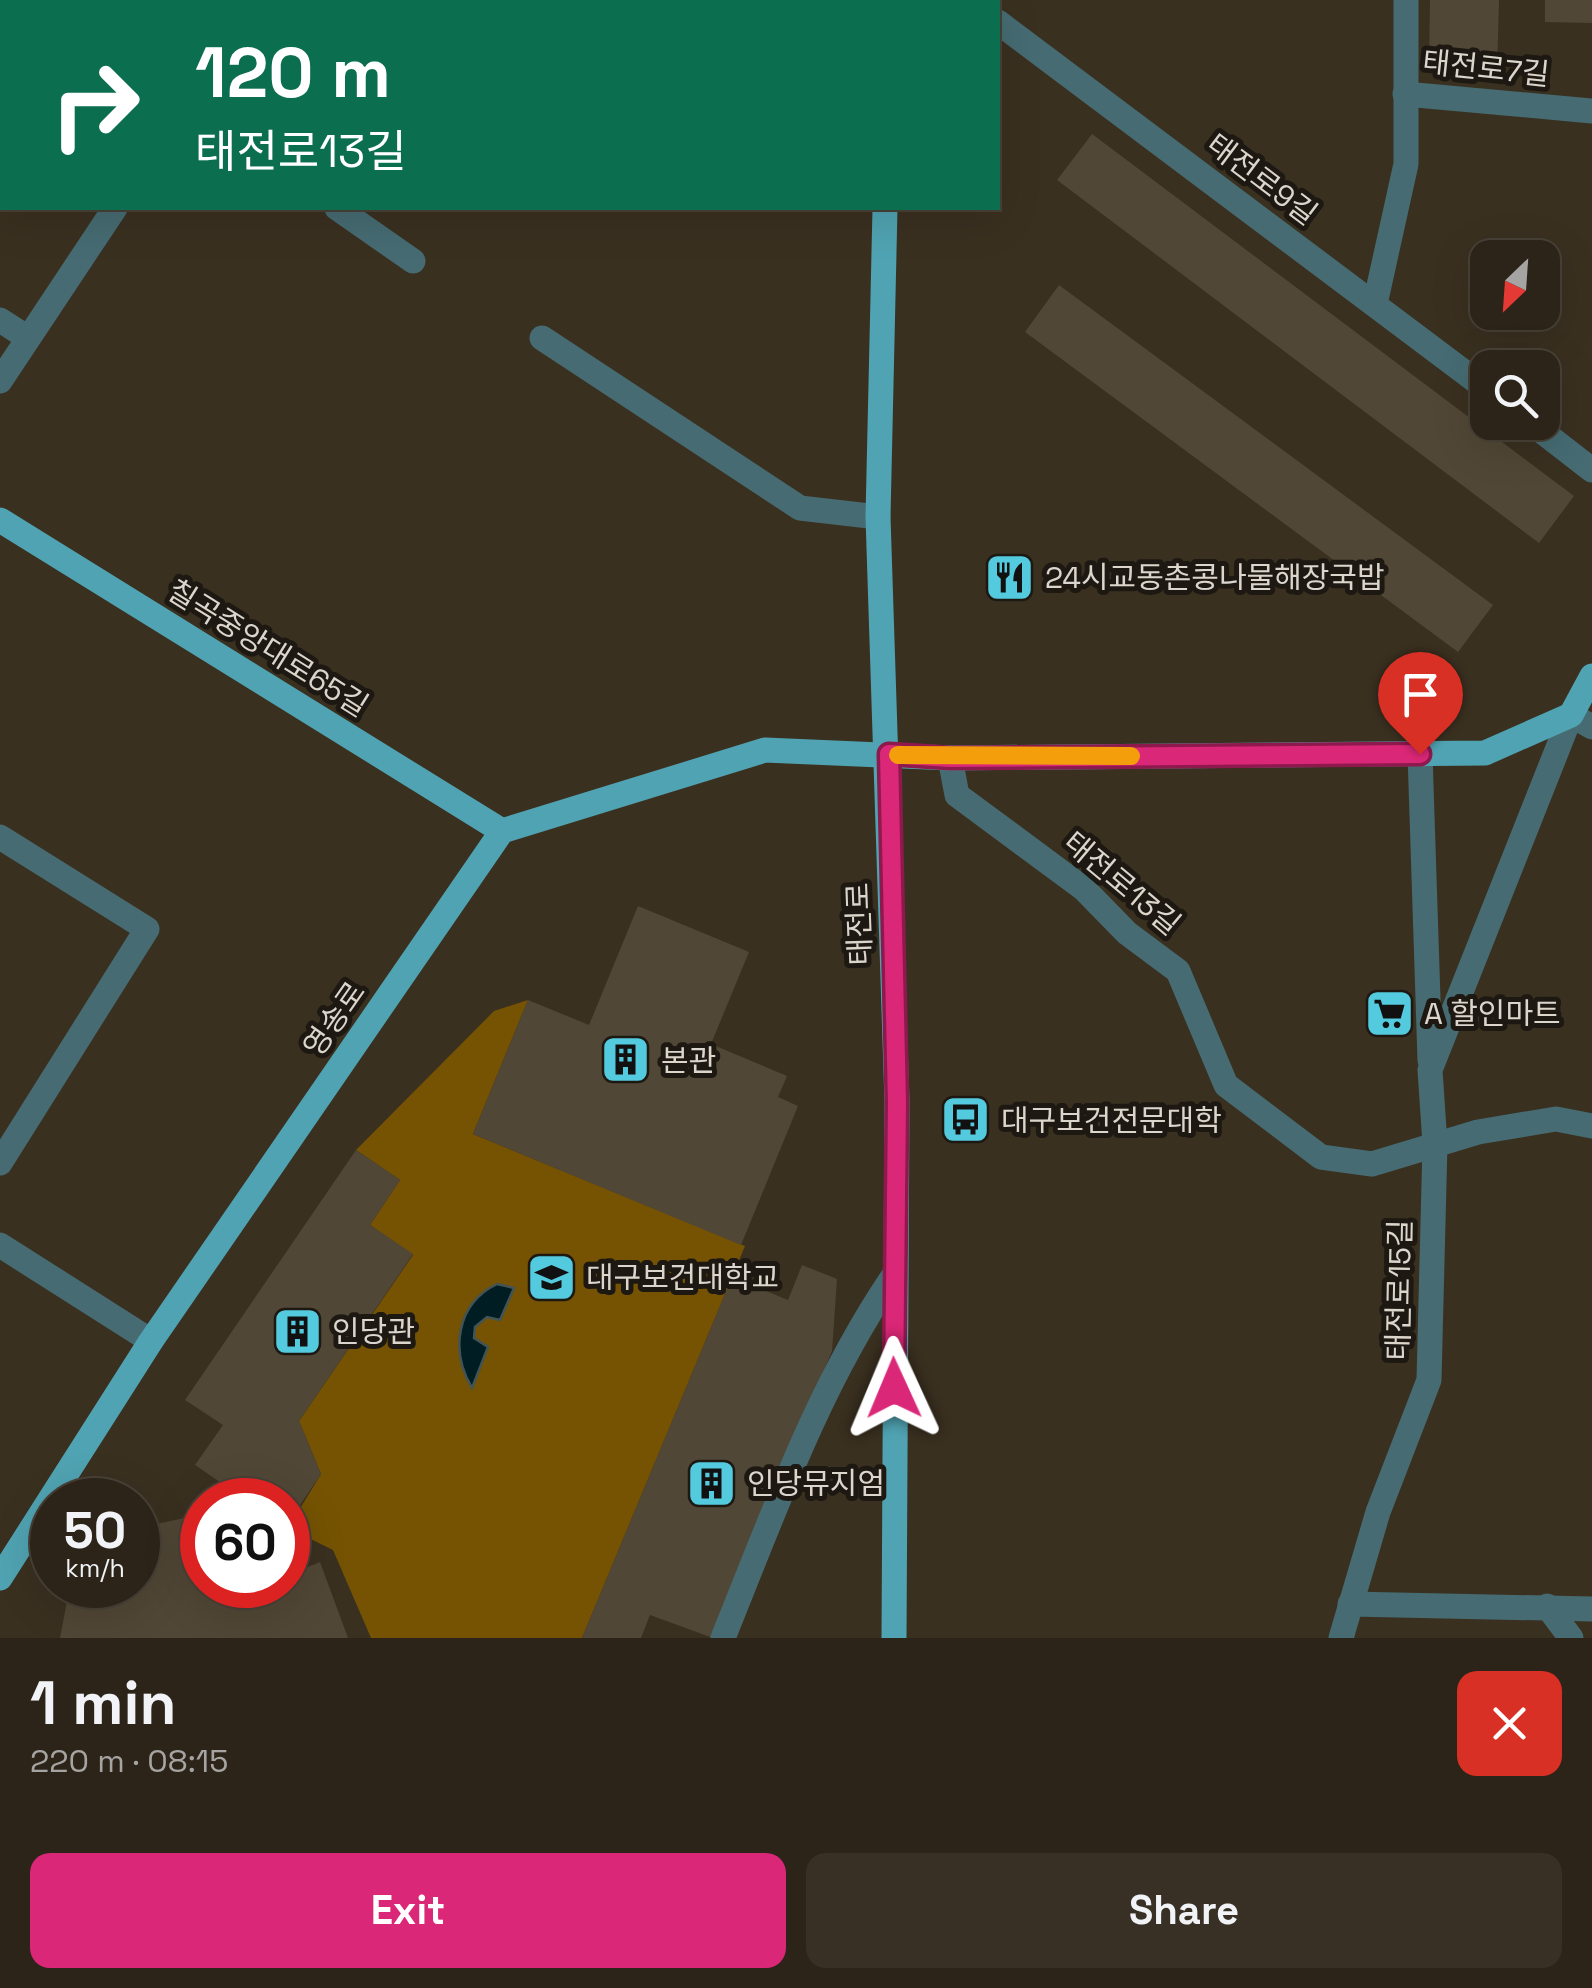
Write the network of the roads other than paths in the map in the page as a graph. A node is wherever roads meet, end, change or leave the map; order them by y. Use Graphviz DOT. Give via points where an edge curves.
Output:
graph roads {
  1 [pos="1406,0"];
  2 [pos="1000,23"];
  3 [pos="1405,94"];
  4 [pos="1592,110"];
  5 [pos="113,210"];
  6 [pos="341,210"];
  7 [pos="885,210"];
  8 [pos="413,261"];
  9 [pos="1376,304"];
  10 [pos="0,320"];
  11 [pos="28,338"];
  12 [pos="542,338"];
  13 [pos="1470,376"];
  14 [pos="0,380"];
  15 [pos="1553,440"];
  16 [pos="1592,470"];
  17 [pos="878,517"];
  18 [pos="0,520"];
  19 [pos="1592,676"];
  20 [pos="1581,721"];
  21 [pos="889,754"];
  22 [pos="1420,754"];
  23 [pos="950,758"];
  24 [pos="502,832"];
  25 [pos="0,837"];
  26 [pos="1430,1070"];
  27 [pos="1592,1126"];
  28 [pos="1435,1144"];
  29 [pos="0,1163"];
  30 [pos="0,1245"];
  31 [pos="892,1278"];
  32 [pos="152,1341"];
  33 [pos="0,1578"];
  34 [pos="1350,1604"];
  35 [pos="1547,1606"];
  36 [pos="1592,1609"];
  37 [pos="724,1638"];
  38 [pos="894,1638"];
  39 [pos="1341,1638"];
  40 [pos="1571,1638"];
  1 -- 3 [label="street, 태전로7길"];
  2 -- 9 [label="street, 태전로9길"];
  3 -- 4 [label="street, 태전로7길"];
  3 -- 9 [label="street" via="1406,164"];
  5 -- 11 [label="street"];
  6 -- 8 [label="street"];
  7 -- 17 [label="main road, 태전로"];
  9 -- 13 [label="street, 태전로9길"];
  10 -- 11 [label="street"];
  11 -- 14 [label="street"];
  12 -- 17 [label="street" via="800,508"];
  15 -- 16 [label="street"];
  17 -- 21 [label="main road, 태전로"];
  18 -- 24 [label="main road, 칠곡중앙대로65길"];
  19 -- 20 [label="main road"];
  20 -- 22 [label="main road" via="1485,753"];
  20 -- 26 [label="street"];
  21 -- 23 [label="main road"];
  21 -- 24 [label="main road" via="765,750"];
  21 -- 31 [label="main road, 태전로" via="897,1102"];
  22 -- 23 [label="main road"];
  22 -- 26 [label="street"];
  23 -- 28 [label="street, 태전로13길" via="957,795 1084,889 1126,933 1178,971 1226,1085 1259,1114 1322,1158 1372,1164"];
  24 -- 32 [label="main road, 영송로"];
  25 -- 29 [label="street" via="147,929"];
  26 -- 28 [label="street"];
  27 -- 28 [label="street, 태전로13길" via="1556,1118"];
  28 -- 34 [label="street, 태전로15길" via="1430,1380"];
  30 -- 32 [label="street"];
  31 -- 37 [label="street" via="857,1330 800,1447"];
  31 -- 38 [label="main road, 태전로"];
  32 -- 33 [label="main road, 영송로"];
  34 -- 35 [label="street"];
  34 -- 39 [label="street, 태전로15길"];
  35 -- 36 [label="street"];
  35 -- 40 [label="street"];
}
